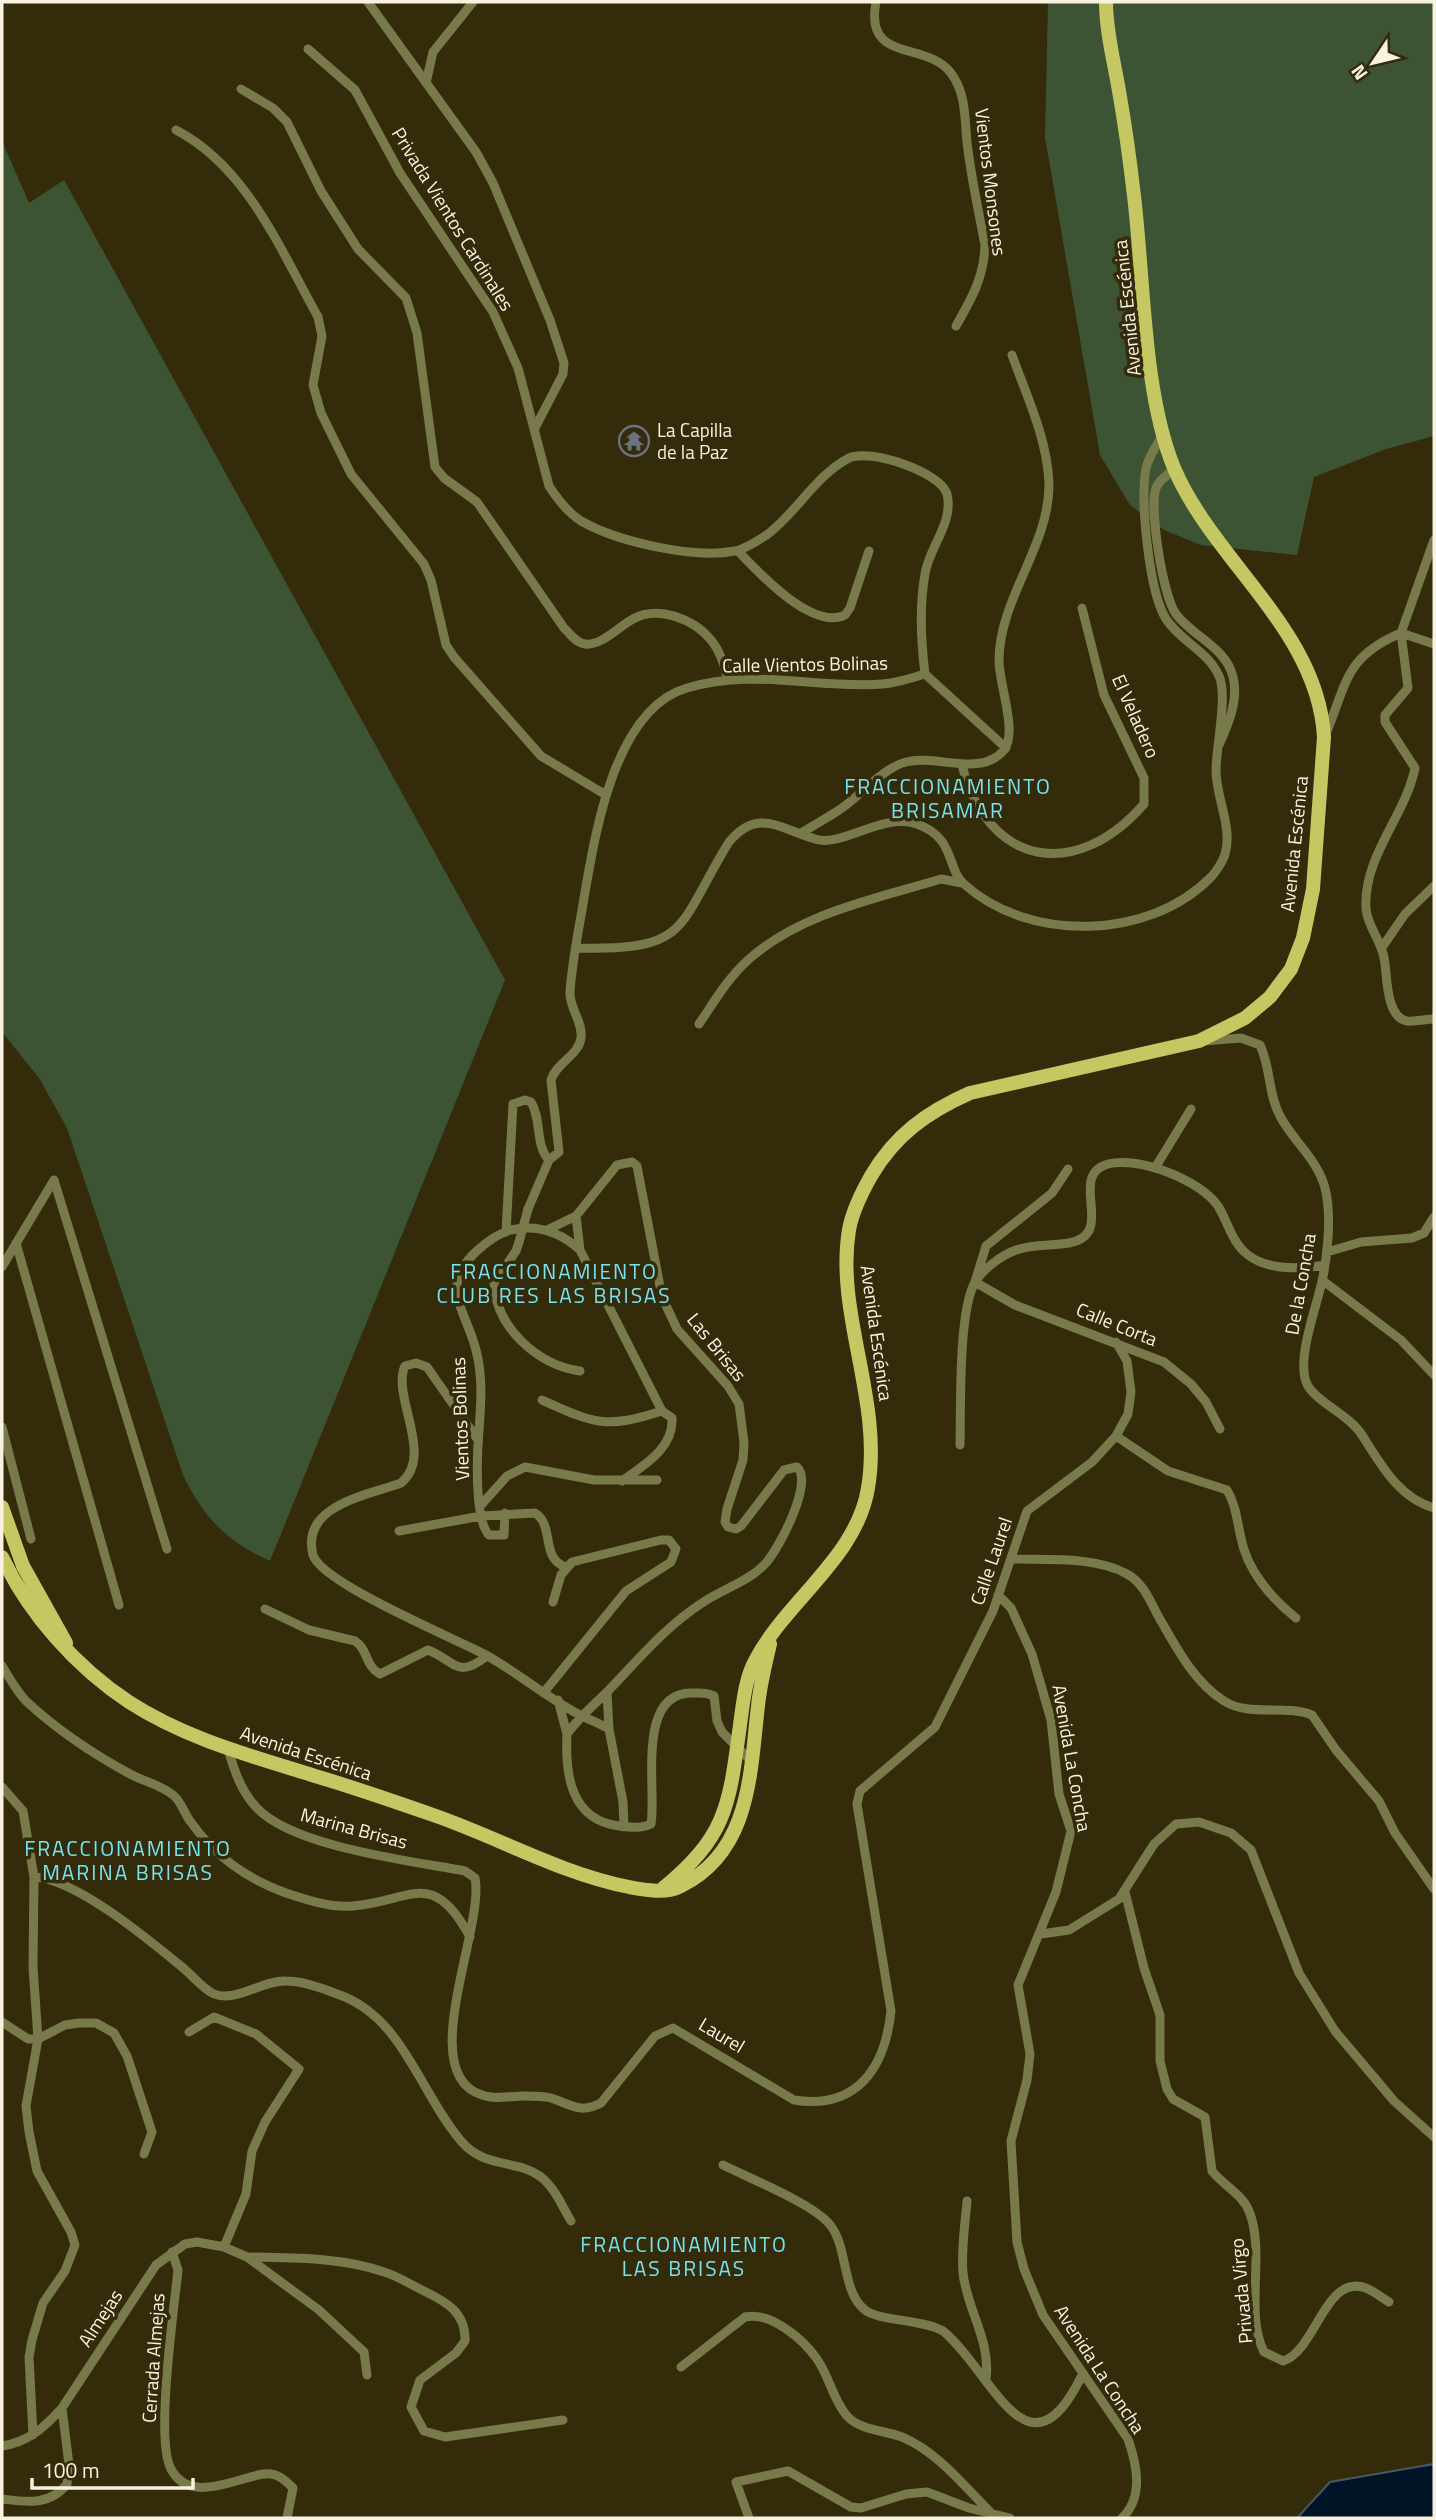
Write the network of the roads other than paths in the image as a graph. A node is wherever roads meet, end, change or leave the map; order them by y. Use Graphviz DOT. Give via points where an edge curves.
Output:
graph roads {
  1 [pos="368,2"];
  2 [pos="473,2"];
  3 [pos="876,2"];
  4 [pos="1105,2"];
  5 [pos="308,49"];
  6 [pos="426,83"];
  7 [pos="241,89"];
  8 [pos="176,130"];
  9 [pos="956,326"];
  10 [pos="1012,355"];
  11 [pos="535,428"];
  12 [pos="1163,435"];
  13 [pos="1175,469"];
  14 [pos="1434,540"];
  15 [pos="738,551"];
  16 [pos="869,551"];
  17 [pos="1082,608"];
  18 [pos="1401,633"];
  19 [pos="1434,644"];
  20 [pos="925,674"];
  21 [pos="728,680"];
  22 [pos="1324,737"];
  23 [pos="1006,748"];
  24 [pos="1217,750"];
  25 [pos="962,765"];
  26 [pos="606,794"];
  27 [pos="801,834"];
  28 [pos="962,883"];
  29 [pos="1434,886"];
  30 [pos="1383,946"];
  31 [pos="577,948"];
  32 [pos="1434,1019"];
  33 [pos="699,1024"];
  34 [pos="1199,1041"];
  35 [pos="1191,1109"];
  36 [pos="549,1160"];
  37 [pos="1155,1168"];
  38 [pos="1068,1170"];
  39 [pos="576,1216"];
  40 [pos="1434,1217"];
  41 [pos="547,1230"];
  42 [pos="506,1231"];
  43 [pos="16,1243"];
  44 [pos="580,1250"];
  45 [pos="1327,1252"];
  46 [pos="1325,1265"];
  47 [pos="2,1267"];
  48 [pos="1322,1280"];
  49 [pos="975,1282"];
  50 [pos="1116,1342"];
  51 [pos="580,1371"];
  52 [pos="1434,1375"];
  53 [pos="542,1400"];
  54 [pos="662,1411"];
  55 [pos="1220,1429"];
  56 [pos="3,1434"];
  57 [pos="1116,1436"];
  58 [pos="478,1440"];
  59 [pos="960,1446"];
  60 [pos="657,1480"];
  61 [pos="622,1481"];
  62 [pos="481,1505"];
  63 [pos="2,1507"];
  64 [pos="1434,1508"];
  65 [pos="505,1513"];
  66 [pos="481,1516"];
  67 [pos="399,1531"];
  68 [pos="31,1539"];
  69 [pos="167,1549"];
  70 [pos="2,1557"];
  71 [pos="1010,1559"];
  72 [pos="566,1567"];
  73 [pos="998,1595"];
  74 [pos="553,1602"];
  75 [pos="119,1605"];
  76 [pos="265,1609"];
  77 [pos="1296,1618"];
  78 [pos="773,1633"];
  79 [pos="69,1650"];
  80 [pos="487,1656"];
  81 [pos="2,1666"];
  82 [pos="545,1691"];
  83 [pos="607,1692"];
  84 [pos="558,1700"];
  85 [pos="580,1715"];
  86 [pos="609,1730"];
  87 [pos="567,1734"];
  88 [pos="737,1748"];
  89 [pos="228,1749"];
  90 [pos="752,1762"];
  91 [pos="2,1787"];
  92 [pos="860,1791"];
  93 [pos="624,1827"];
  94 [pos="471,1874"];
  95 [pos="34,1877"];
  96 [pos="1434,1889"];
  97 [pos="661,1891"];
  98 [pos="1125,1892"];
  99 [pos="1041,1934"];
  100 [pos="470,1937"];
  101 [pos="2,2022"];
  102 [pos="189,2032"];
  103 [pos="38,2039"];
  104 [pos="1434,2137"];
  105 [pos="144,2154"];
  106 [pos="723,2165"];
  107 [pos="967,2201"];
  108 [pos="571,2221"];
  109 [pos="224,2247"];
  110 [pos="172,2252"];
  111 [pos="247,2257"];
  112 [pos="1389,2302"];
  113 [pos="681,2367"];
  114 [pos="367,2375"];
  115 [pos="1082,2375"];
  116 [pos="986,2379"];
  117 [pos="62,2408"];
  118 [pos="563,2420"];
  119 [pos="33,2435"];
  120 [pos="2,2446"];
  121 [pos="2,2500"];
  122 [pos="992,2514"];
  123 [pos="287,2518"];
  124 [pos="750,2518"];
  125 [pos="1010,2518"];
  126 [pos="1122,2518"];
  1 -- 6 [label="street"];
  2 -- 6 [label="street" via="433,52"];
  3 -- 9 [label="street, Vientos Monsones" via="873,19 884,40 943,65 962,99 985,245 978,288"];
  4 -- 12 [label="main road, Avenida Escénica"];
  5 -- 11 [label="street, Privada Vientos Cardinales" via="355,90 400,173 493,312 517,368"];
  6 -- 11 [label="street" via="493,183 559,345 563,374"];
  7 -- 21 [label="street" via="287,122 351,239 406,298 417,333 435,467 477,502 564,628 587,644 649,613 676,617 712,640"];
  8 -- 26 [label="street" via="196,140 242,185 318,317 322,336 313,386 321,413 351,474 424,564 446,645 541,756"];
  10 -- 23 [label="street" via="1044,442 1049,484 1037,542 1004,623 999,661 1008,716"];
  11 -- 15 [label="street, Privada Vientos Cardinales" via="549,486 582,522 631,539 693,552"];
  12 -- 13 [label="main road, Avenida Escénica"];
  12 -- 24 [label="street" via="1146,468 1144,502 1157,602 1175,631 1213,665 1220,678 1224,692"];
  13 -- 22 [label="main road, Avenida Escénica" via="1208,530 1305,662 1317,687"];
  13 -- 24 [label="street" via="1156,488 1153,504 1165,594 1187,627 1215,648 1233,678 1232,711"];
  14 -- 18 [label="street"];
  15 -- 16 [label="street" via="777,591 799,606 839,618 850,608"];
  15 -- 20 [label="street" via="768,533 833,469 860,454 937,479 947,491 948,501 925,574 921,645"];
  17 -- 25 [label="street, El Veladero" via="1104,695 1144,778 1144,804 1107,839 1059,856 1008,839 983,814"];
  18 -- 19 [label="street"];
  18 -- 22 [label="street" via="1356,660"];
  18 -- 30 [label="street" via="1408,688 1385,715 1385,722 1415,768 1382,840 1371,877 1366,909"];
  20 -- 21 [label="street, Calle Vientos Bolinas" via="885,684"];
  20 -- 23 [label="street"];
  21 -- 26 [label="street, Calle Vientos Bolinas" via="686,688 658,705 629,743"];
  22 -- 34 [label="main road, Avenida Escénica" via="1313,890 1291,969 1270,997 1245,1018"];
  23 -- 25 [label="street" via="991,759"];
  24 -- 28 [label="street" via="1225,855 1213,876 1170,907 1150,917 1102,926 1032,922"];
  25 -- 27 [label="street" via="904,762"];
  26 -- 31 [label="street, Calle Vientos Bolinas" via="589,863"];
  27 -- 28 [label="street" via="823,841 870,827 910,822 933,832 950,852"];
  27 -- 31 [label="street" via="770,822 748,826 737,833 682,923 661,940 628,949"];
  28 -- 33 [label="street" via="941,879 802,923 747,961"];
  29 -- 30 [label="street" via="1405,914"];
  30 -- 32 [label="street" via="1389,997 1396,1013 1407,1021"];
  31 -- 36 [label="street, Calle Vientos Bolinas" via="569,997 581,1027 581,1041 555,1068 551,1080 560,1144 559,1153"];
  34 -- 45 [label="street, De la Concha" via="1241,1038 1260,1045 1278,1113 1325,1187"];
  34 -- 78 [label="main road, Avenida Escénica" via="970,1093 936,1108 906,1130 880,1160 849,1229 848,1250 852,1318 872,1446 868,1488 861,1514 843,1545"];
  35 -- 37 [label="street"];
  36 -- 42 [label="street" via="541,1150 535,1109 531,1102 518,1101 511,1110"];
  36 -- 51 [label="street, bridge" via="516,1251 494,1283 501,1312 531,1351"];
  37 -- 46 [label="street" via="1186,1180 1217,1204 1238,1246 1250,1257 1286,1268"];
  37 -- 49 [label="street" via="1124,1163 1099,1168 1090,1185 1092,1227 1088,1234 1069,1243 1018,1249 1001,1257"];
  38 -- 49 [label="street" via="1052,1193 986,1246"];
  39 -- 41 [label="street, Las Brisas"];
  39 -- 44 [label="street"];
  39 -- 83 [label="street, Las Brisas" via="617,1164 637,1166 662,1297 677,1329 728,1385 739,1404 743,1460 727,1509 728,1527 741,1526 784,1470 797,1467 803,1477 783,1536 762,1567 701,1603 650,1645"];
  40 -- 45 [label="street" via="1424,1233 1412,1238 1360,1242"];
  41 -- 42 [label="street"];
  41 -- 44 [label="street"];
  42 -- 58 [label="street, Vientos Bolinas" via="472,1255 457,1279 456,1294 480,1373"];
  43 -- 47 [label="street"];
  43 -- 69 [label="street" via="54,1180"];
  43 -- 75 [label="street"];
  44 -- 54 [label="street"];
  45 -- 46 [label="street, De la Concha"];
  46 -- 48 [label="street, De la Concha"];
  48 -- 52 [label="street" via="1401,1340"];
  48 -- 64 [label="street, De la Concha" via="1305,1353 1307,1385 1357,1428 1415,1503"];
  49 -- 50 [label="street, Calle Corta" via="1015,1305"];
  49 -- 59 [label="street" via="962,1350"];
  50 -- 55 [label="street, Calle Corta" via="1181,1373 1206,1402"];
  50 -- 57 [label="street, Calle Laurel" via="1127,1362 1131,1392 1128,1413"];
  53 -- 54 [label="street" via="592,1422 631,1420"];
  54 -- 61 [label="street" via="672,1418 671,1436 645,1465"];
  56 -- 68 [label="street"];
  57 -- 71 [label="street, Calle Laurel" via="1092,1462 1027,1511"];
  57 -- 77 [label="street" via="1168,1471 1227,1490 1243,1546 1258,1577"];
  58 -- 62 [label="street, Vientos Bolinas"];
  58 -- 80 [label="street" via="427,1367 405,1366 402,1380 414,1452 408,1477 333,1507 319,1523 312,1553 316,1563 365,1595"];
  60 -- 61 [label="street"];
  61 -- 62 [label="street" via="525,1467 507,1476"];
  62 -- 66 [label="street, Vientos Bolinas"];
  63 -- 79 [label="main road" via="23,1566"];
  65 -- 66 [label="street"];
  65 -- 66 [label="street" via="506,1531 500,1536 485,1531"];
  65 -- 72 [label="street" via="529,1512 542,1517 552,1556"];
  66 -- 67 [label="street"];
  70 -- 79 [label="main road, Avenida Escénica" via="48,1631"];
  71 -- 73 [label="street, Calle Laurel"];
  71 -- 96 [label="street" via="1075,1561 1125,1572 1147,1593 1190,1667 1213,1694 1238,1708 1292,1709 1312,1715 1378,1801"];
  72 -- 74 [label="street"];
  72 -- 82 [label="street" via="582,1558 662,1540 676,1549 671,1562 626,1591"];
  73 -- 92 [label="street, Calle Laurel" via="935,1727"];
  73 -- 99 [label="street, Avenida La Concha" via="1011,1608 1040,1678 1053,1732 1059,1794 1071,1831"];
  76 -- 80 [label="street" via="309,1630 355,1641 372,1670 380,1674 428,1650 463,1668"];
  78 -- 88 [label="main road, Avenida Escénica" via="748,1680"];
  78 -- 90 [label="main road, Avenida Escénica" via="758,1703"];
  79 -- 89 [label="main road, Avenida Escénica" via="129,1702"];
  80 -- 82 [label="street"];
  81 -- 100 [label="street" via="26,1701 73,1738 177,1798 188,1819 233,1868 286,1893 324,1904 351,1906 399,1894 430,1895 446,1904"];
  82 -- 84 [label="street"];
  83 -- 85 [label="street, Las Brisas"];
  83 -- 86 [label="street"];
  84 -- 85 [label="street"];
  84 -- 87 [label="street"];
  85 -- 86 [label="street"];
  85 -- 87 [label="street, Las Brisas"];
  86 -- 93 [label="street"];
  87 -- 93 [label="street" via="570,1789 592,1816"];
  88 -- 90 [label="street"];
  88 -- 93 [label="street" via="717,1721 714,1696 678,1695 668,1702 653,1733 651,1824"];
  88 -- 97 [label="main road, Avenida Escénica" via="725,1809 713,1838"];
  89 -- 94 [label="street, Marina Brisas" via="252,1803 294,1832"];
  89 -- 97 [label="main road, Avenida Escénica" via="438,1817 593,1877"];
  90 -- 97 [label="main road, Avenida Escénica" via="743,1813 732,1839 716,1859 683,1885"];
  91 -- 95 [label="street" via="23,1811"];
  92 -- 100 [label="street, Laurel" via="859,1817 891,2011 879,2060 865,2080 841,2098 817,2104 794,2100 673,2028 655,2036 601,2103 591,2108 577,2110 550,2098 482,2096 459,2077 452,2053 454,2016"];
  94 -- 100 [label="street, Laurel" via="477,1888"];
  95 -- 103 [label="street"];
  95 -- 108 [label="street" via="70,1886 151,1942 213,1994 229,1997 285,1981 340,1994 371,2011 394,2034 462,2143 485,2160 538,2175"];
  98 -- 99 [label="street" via="1069,1930"];
  98 -- 104 [label="street" via="1154,1844 1176,1824 1186,1821 1215,1826 1242,1840 1258,1863 1299,1973 1335,2031 1394,2101"];
  98 -- 112 [label="street, Privada Virgo" via="1160,2015 1160,2061 1167,2089 1173,2099 1205,2117 1212,2171 1243,2201 1252,2222 1257,2320 1264,2352 1283,2361 1291,2358 1343,2290 1365,2288"];
  99 -- 115 [label="street, Avenida La Concha" via="1018,1985 1030,2053 1011,2141 1014,2222 1032,2292"];
  101 -- 103 [label="street" via="28,2039"];
  102 -- 109 [label="street" via="214,2017 256,2034 299,2069 252,2151 246,2194"];
  103 -- 105 [label="street" via="79,2022 96,2023 114,2033 127,2056 152,2132"];
  103 -- 119 [label="street" via="26,2106 29,2132 37,2171 75,2245 65,2271 43,2303 32,2340"];
  106 -- 116 [label="street" via="812,2209 831,2226 864,2310 943,2330"];
  107 -- 116 [label="street" via="963,2274 989,2360"];
  109 -- 110 [label="street" via="197,2242"];
  109 -- 111 [label="street"];
  110 -- 117 [label="street, Almejas" via="156,2265"];
  110 -- 123 [label="street, Cerrada Almejas" via="178,2270 164,2424 170,2469 183,2482 208,2488 270,2473 285,2479 293,2488"];
  111 -- 114 [label="street" via="345,2332 364,2352"];
  111 -- 118 [label="street" via="365,2266 387,2272 451,2305 462,2321 465,2342 420,2380 411,2407 424,2431 445,2437"];
  113 -- 122 [label="street" via="745,2317 769,2320 817,2358 845,2414 855,2423 902,2437 923,2449 959,2478"];
  115 -- 116 [label="street" via="1065,2408 1038,2424 1012,2412"];
  115 -- 126 [label="street, Avenida La Concha" via="1121,2429 1134,2456 1137,2491"];
  117 -- 119 [label="street, Almejas"];
  117 -- 121 [label="street" via="67,2484 52,2497 36,2502"];
  119 -- 120 [label="street"];
  122 -- 124 [label="street" via="927,2492 850,2507 788,2471 736,2482"];
  122 -- 125 [label="street"];
}
